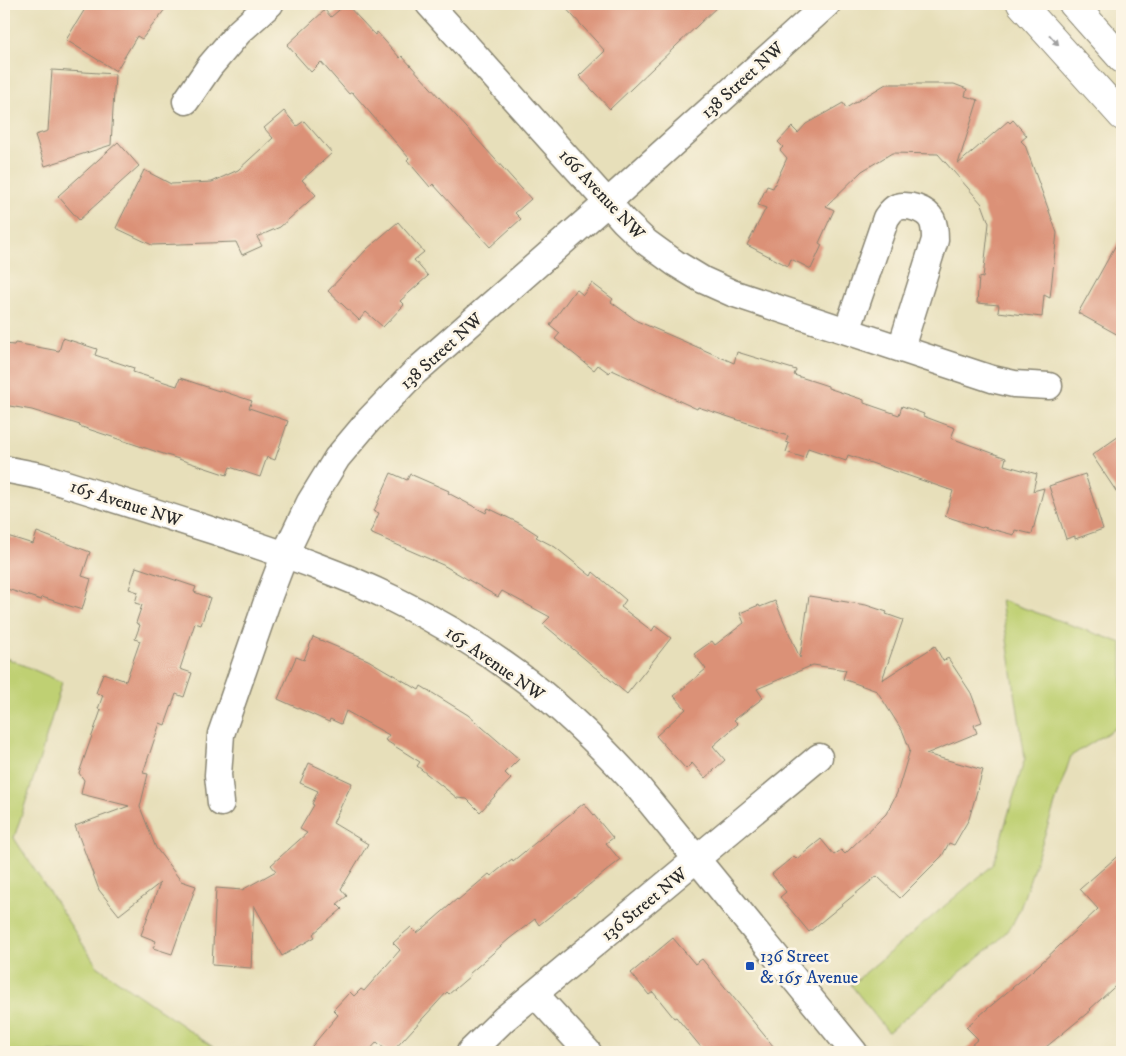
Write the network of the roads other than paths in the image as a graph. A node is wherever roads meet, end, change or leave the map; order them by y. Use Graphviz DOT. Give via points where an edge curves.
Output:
graph roads {
  1 [pos="270,4"];
  2 [pos="428,4"];
  3 [pos="827,4"];
  4 [pos="1021,4"];
  5 [pos="1073,4"];
  6 [pos="1122,59"];
  7 [pos="186,101"];
  8 [pos="1122,116"];
  9 [pos="607,203"];
  10 [pos="847,331"];
  11 [pos="901,348"];
  12 [pos="1049,386"];
  13 [pos="4,468"];
  14 [pos="285,554"];
  15 [pos="819,757"];
  16 [pos="221,803"];
  17 [pos="697,860"];
  18 [pos="535,994"];
  19 [pos="470,1052"];
  20 [pos="588,1052"];
  21 [pos="854,1052"];
  1 -- 7 [label="street" via="239,32"];
  2 -- 9 [label="street, 166 Avenue NW"];
  3 -- 9 [label="street, 138 Street NW"];
  4 -- 8 [label="main road, one-way"];
  5 -- 6 [label="main road"];
  9 -- 10 [label="street, 166 Avenue NW" via="646,242 704,280 765,305"];
  9 -- 14 [label="street, 138 Street NW" via="415,372 369,420 325,476"];
  10 -- 11 [label="street, 166 Avenue NW"];
  10 -- 11 [label="street" via="886,218 897,207 921,210 933,222 934,240"];
  11 -- 12 [label="street, 166 Avenue NW" via="1002,382"];
  13 -- 14 [label="street, 165 Avenue NW" via="40,476"];
  14 -- 16 [label="street, 138 Street NW" via="222,734 218,775"];
  14 -- 17 [label="street, 165 Avenue NW" via="393,598 447,628 517,674 598,744 644,794"];
  15 -- 17 [label="street, 136 Street NW"];
  17 -- 18 [label="street, 136 Street NW"];
  17 -- 21 [label="street, 165 Avenue NW"];
  18 -- 19 [label="street, 136 Street NW"];
  18 -- 20 [label="street"];
}
